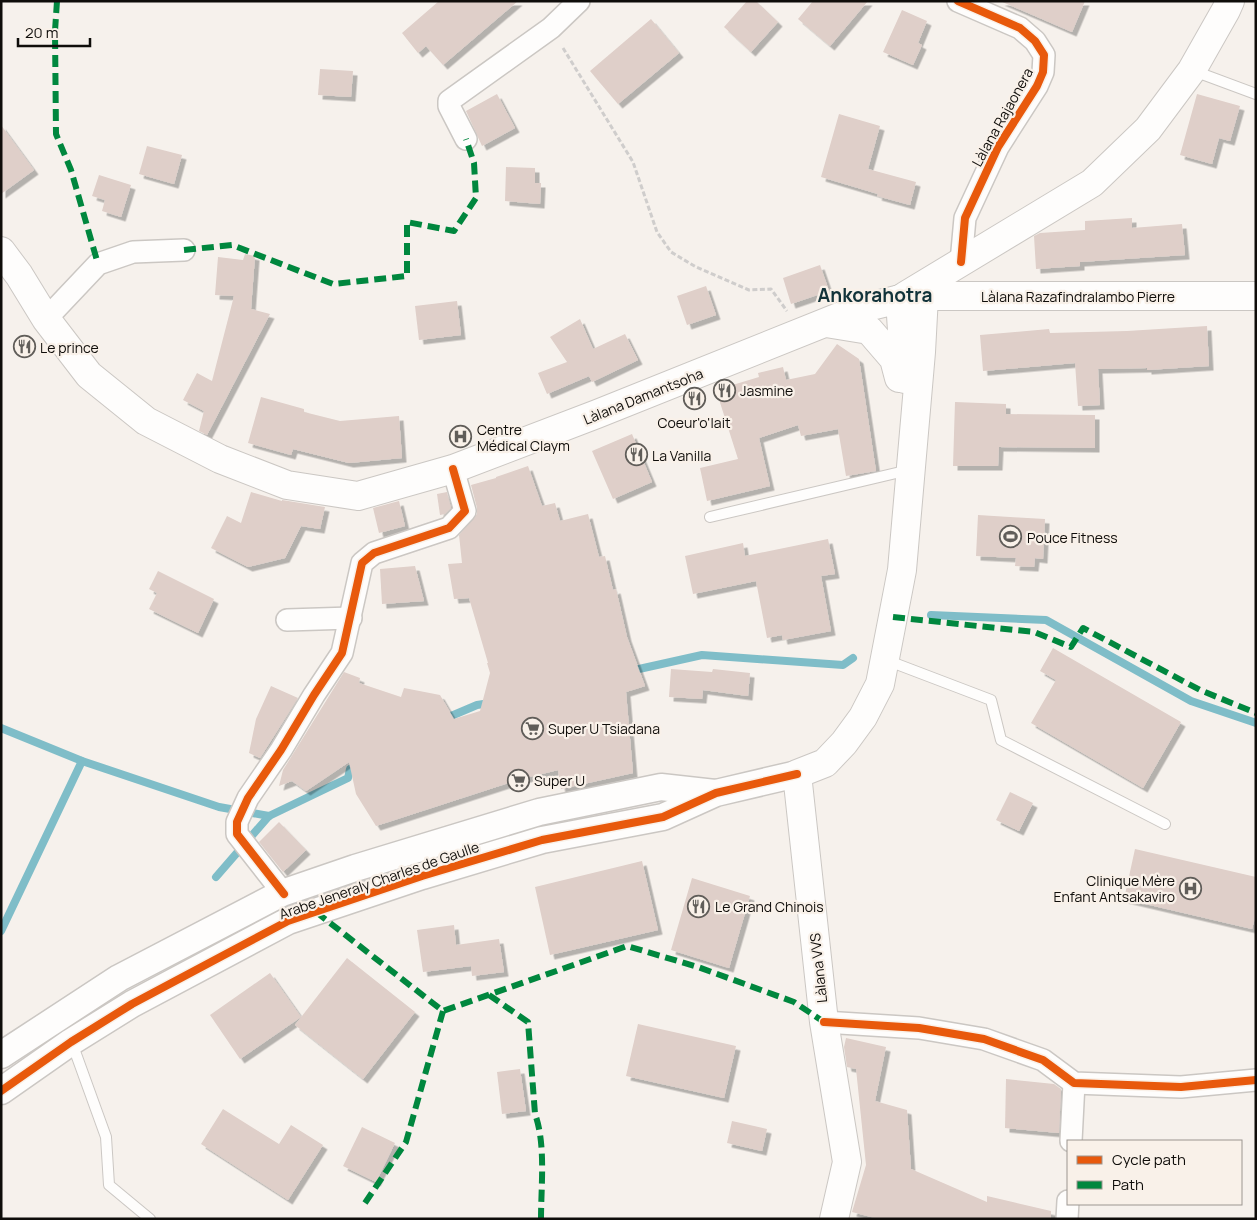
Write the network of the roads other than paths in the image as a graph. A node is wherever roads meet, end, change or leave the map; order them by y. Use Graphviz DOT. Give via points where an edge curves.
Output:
graph roads {
  1 [pos="579,1"];
  2 [pos="958,1"];
  3 [pos="1230,1"];
  4 [pos="1192,70"];
  5 [pos="1256,94"];
  6 [pos="466,139"];
  7 [pos="184,250"];
  8 [pos="3,257"];
  9 [pos="961,262"];
  10 [pos="970,296"];
  11 [pos="1256,296"];
  12 [pos="912,298"];
  13 [pos="46,319"];
  14 [pos="825,323"];
  15 [pos="907,411"];
  16 [pos="453,469"];
  17 [pos="910,470"];
  18 [pos="710,517"];
  19 [pos="351,618"];
  20 [pos="288,620"];
  21 [pos="885,660"];
  22 [pos="797,774"];
  23 [pos="716,793"];
  24 [pos="1165,824"];
  25 [pos="284,894"];
  26 [pos="824,1022"];
  27 [pos="71,1042"];
  28 [pos="1,1055"];
  29 [pos="1256,1080"];
  30 [pos="1074,1083"];
  31 [pos="1,1091"];
  32 [pos="1071,1140"];
  33 [pos="1068,1205"];
  34 [pos="150,1219"];
  35 [pos="834,1219"];
  36 [pos="1067,1219"];
  1 -- 6 [label="street" via="550,28 449,101"];
  2 -- 9 [label="street, Làlana Rajaonera" via="1020,28 1035,41 1044,55 1043,72 1037,86 998,147 965,218"];
  3 -- 4 [label="main road"];
  4 -- 5 [label="lane"];
  4 -- 9 [label="main road" via="1148,129 1092,183"];
  7 -- 13 [label="street" via="133,252 98,264"];
  8 -- 13 [label="main road, Làlana Damantsoha" via="19,275"];
  9 -- 10 [label="main road" via="961,284"];
  9 -- 12 [label="main road"];
  10 -- 11 [label="main road, Làlana Razafindralambo Pierre"];
  10 -- 12 [label="main road, Làlana Razafindralambo Pierre"];
  12 -- 14 [label="main road, Làlana Damantsoha" via="860,309"];
  12 -- 15 [label="main road, Arabe Jeneraly Charles de Gaulle"];
  12 -- 17 [label="main road, Arabe Jeneraly Charles de Gaulle" via="921,352"];
  13 -- 16 [label="main road, Làlana Damantsoha" via="89,375 146,421 220,459 287,485 358,496"];
  14 -- 15 [label="main road" via="869,330 894,359"];
  14 -- 16 [label="main road, Làlana Damantsoha"];
  15 -- 17 [label="main road, Arabe Jeneraly Charles de Gaulle"];
  16 -- 19 [label="street" via="469,516 449,528 374,553 362,563"];
  17 -- 18 [label="lane"];
  17 -- 21 [label="main road, Arabe Jeneraly Charles de Gaulle" via="902,570"];
  19 -- 20 [label="street"];
  19 -- 25 [label="street" via="342,653 239,821 252,854"];
  21 -- 22 [label="main road, Arabe Jeneraly Charles de Gaulle" via="880,684 854,730 825,763"];
  21 -- 24 [label="lane" via="991,700 1001,740"];
  22 -- 23 [label="street, Arabe Jeneraly Charles de Gaulle"];
  22 -- 26 [label="main road, Làlana VVS"];
  23 -- 25 [label="street, Arabe Jeneraly Charles de Gaulle" via="661,787 539,812 355,868"];
  23 -- 27 [label="street, Arabe Jeneraly Charles de Gaulle" via="662,817 542,840 288,921 132,1004"];
  25 -- 28 [label="street, Arabe Jeneraly Charles de Gaulle" via="119,978"];
  26 -- 30 [label="street" via="919,1028 984,1039 1043,1060"];
  26 -- 35 [label="main road, Làlana VVS" via="847,1162"];
  27 -- 31 [label="street, Arabe Jeneraly Charles de Gaulle"];
  27 -- 34 [label="lane" via="106,1137 109,1185"];
  29 -- 30 [label="street" via="1181,1087"];
  30 -- 32 [label="street"];
  33 -- 36 [label="street"];
}
